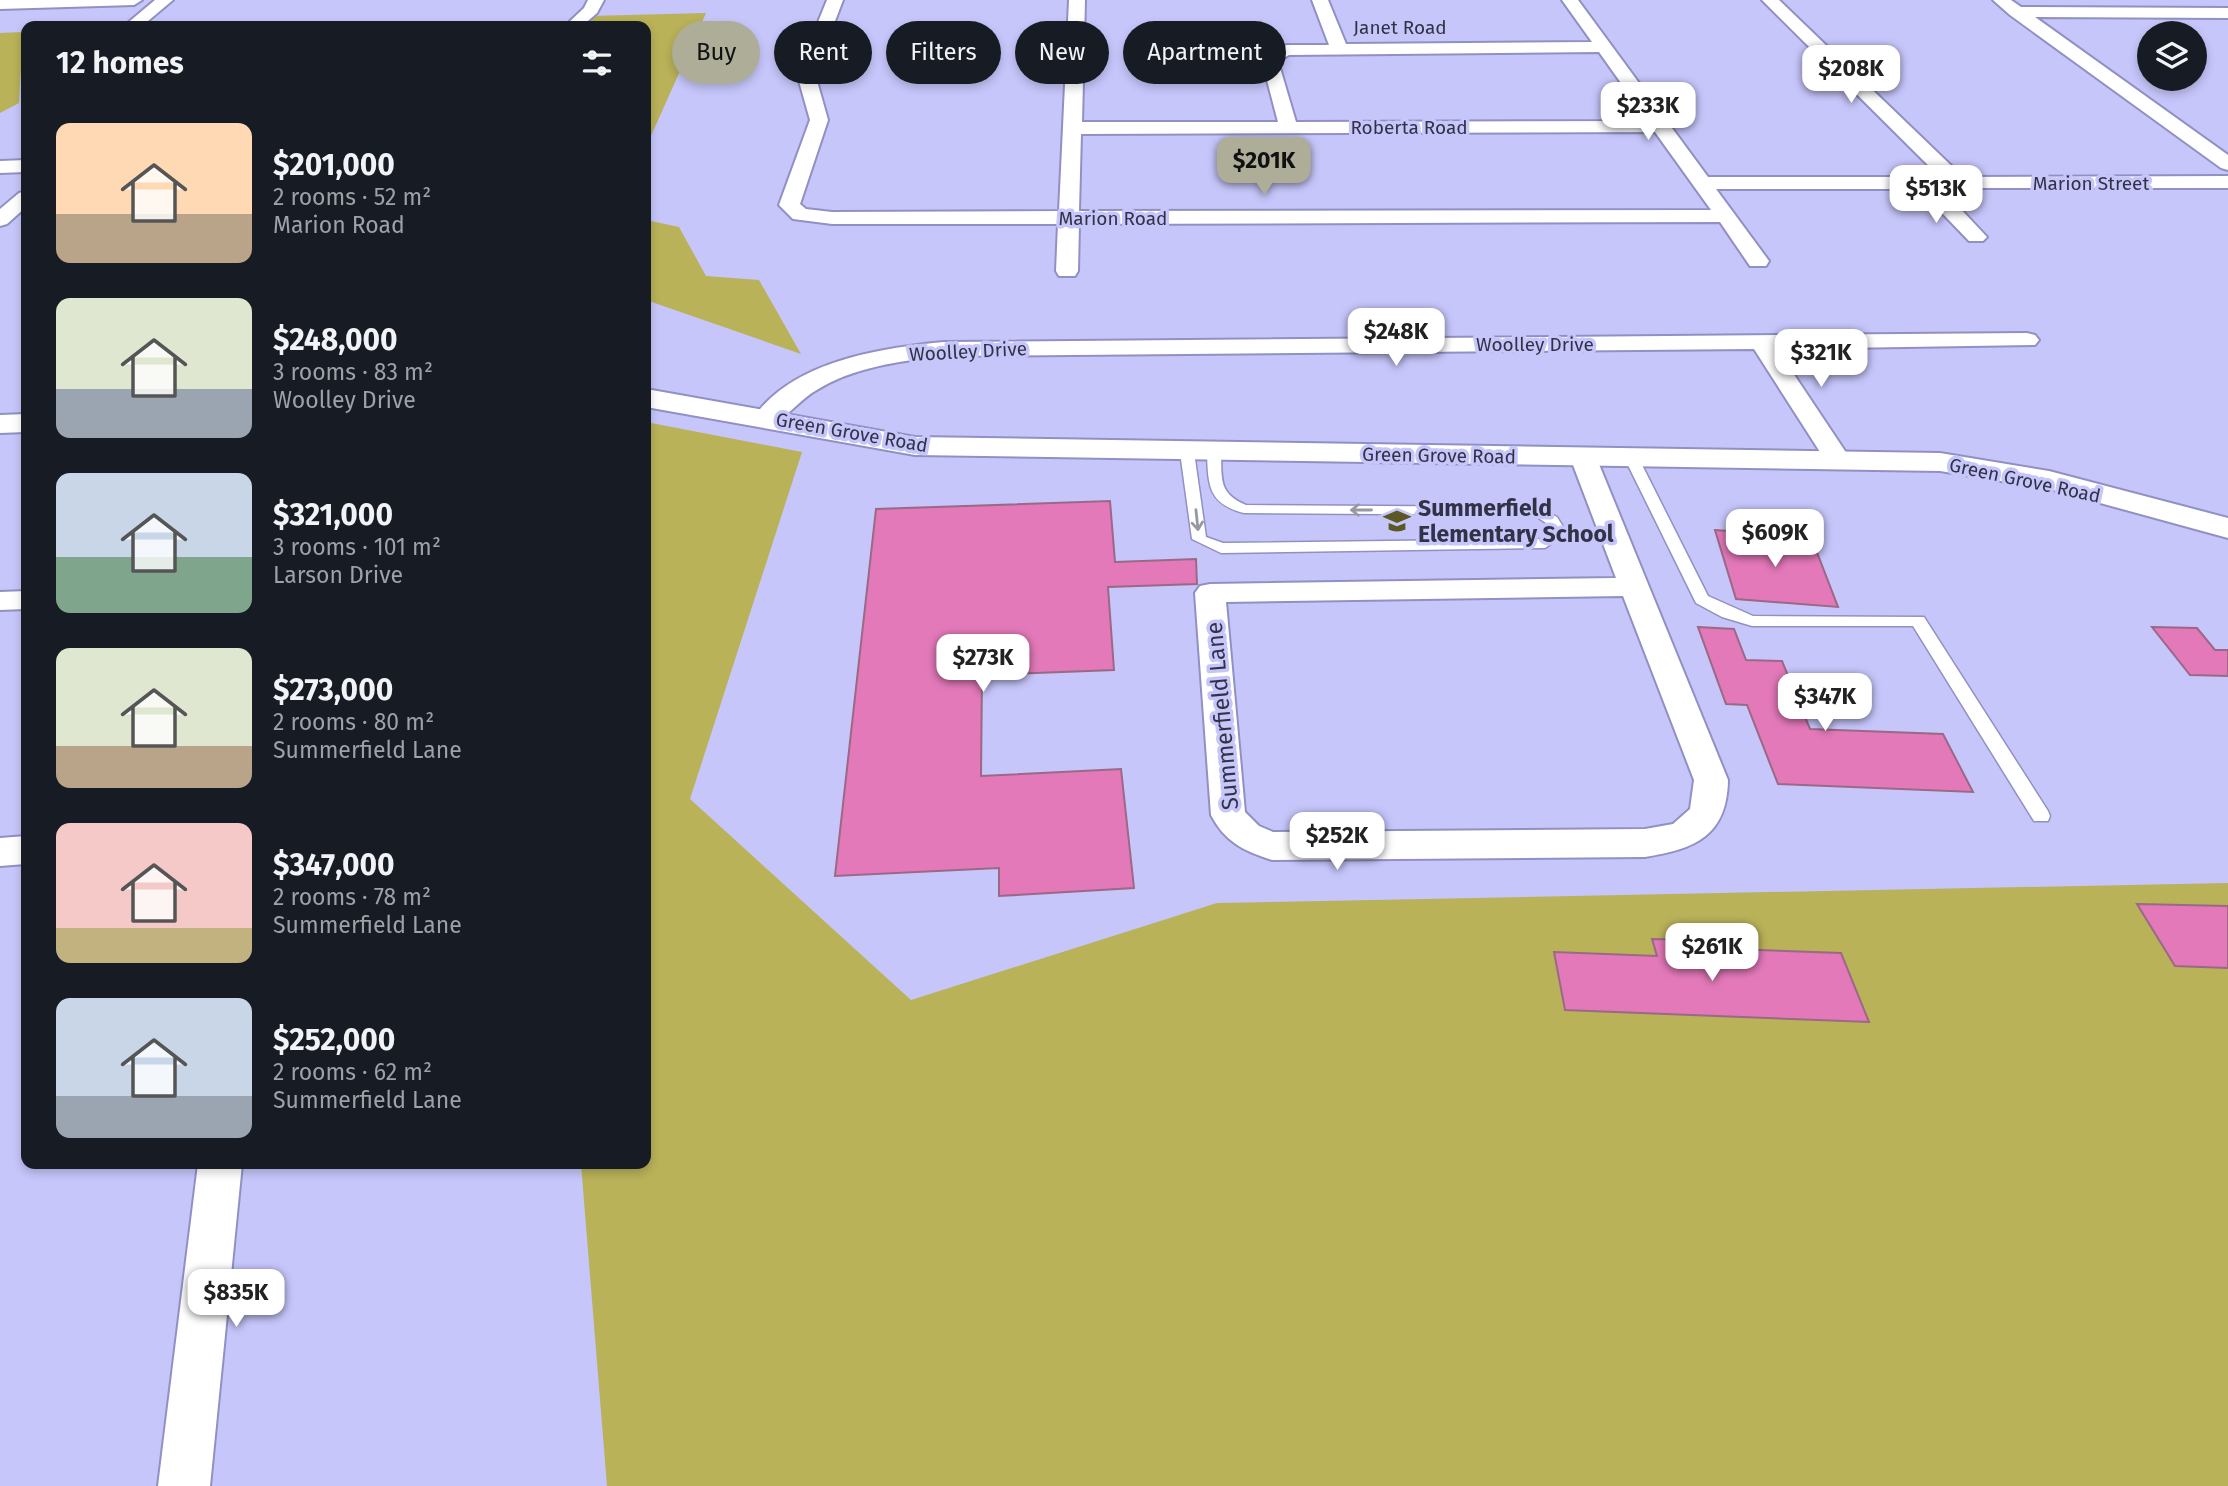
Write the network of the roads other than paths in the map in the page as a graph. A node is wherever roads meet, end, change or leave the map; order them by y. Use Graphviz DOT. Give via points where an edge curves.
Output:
graph roads {
  1 [pos="134,0"];
  2 [pos="165,0"];
  3 [pos="596,0"];
  4 [pos="835,0"];
  5 [pos="1077,0"];
  6 [pos="1320,0"];
  7 [pos="1570,0"];
  8 [pos="1770,0"];
  9 [pos="2001,0"];
  10 [pos="0,4"];
  11 [pos="2017,12"];
  12 [pos="2228,13"];
  13 [pos="138,21"];
  14 [pos="579,21"];
  15 [pos="1604,47"];
  16 [pos="1339,48"];
  17 [pos="1661,126"];
  18 [pos="1073,128"];
  19 [pos="1290,128"];
  20 [pos="2228,164"];
  21 [pos="21,166"];
  22 [pos="0,167"];
  23 [pos="2228,182"];
  24 [pos="1702,183"];
  25 [pos="1958,183"];
  26 [pos="1926,184"];
  27 [pos="21,201"];
  28 [pos="1726,216"];
  29 [pos="1069,218"];
  30 [pos="0,220"];
  31 [pos="1976,237"];
  32 [pos="1758,261"];
  33 [pos="1067,271"];
  34 [pos="2027,340"];
  35 [pos="1762,344"];
  36 [pos="651,399"];
  37 [pos="766,418"];
  38 [pos="21,423"];
  39 [pos="0,424"];
  40 [pos="1201,452"];
  41 [pos="1583,457"];
  42 [pos="1631,457"];
  43 [pos="1838,460"];
  44 [pos="2228,528"];
  45 [pos="1634,587"];
  46 [pos="21,600"];
  47 [pos="0,601"];
  48 [pos="2040,816"];
  49 [pos="21,850"];
  50 [pos="0,852"];
  51 [pos="219,1169"];
  52 [pos="184,1486"];
  1 -- 10 [label="street"];
  2 -- 13 [label="street"];
  3 -- 14 [label="street"];
  4 -- 29 [label="street, Marion Road" via="806,74 819,120 790,196 794,212 811,218"];
  5 -- 18 [label="street"];
  6 -- 16 [label="street"];
  7 -- 15 [label="street"];
  8 -- 25 [label="street"];
  9 -- 11 [label="street"];
  11 -- 12 [label="street"];
  11 -- 20 [label="street"];
  15 -- 16 [label="street, Janet Road"];
  15 -- 17 [label="street"];
  16 -- 19 [label="street, Janet Road" via="1297,48 1272,56 1282,111"];
  17 -- 19 [label="street, Roberta Road"];
  17 -- 24 [label="street"];
  18 -- 19 [label="street, Roberta Road"];
  18 -- 29 [label="street"];
  21 -- 22 [label="street"];
  23 -- 25 [label="street, Marion Street"];
  24 -- 26 [label="street, Marion Street"];
  24 -- 28 [label="street"];
  25 -- 26 [label="street, Marion Street"];
  26 -- 31 [label="street"];
  27 -- 30 [label="street"];
  28 -- 29 [label="street, Marion Road"];
  28 -- 32 [label="street"];
  29 -- 33 [label="street"];
  34 -- 35 [label="street, Woolley Drive"];
  35 -- 37 [label="street, Woolley Drive" via="944,349 879,358 836,372 807,385"];
  35 -- 43 [label="street"];
  36 -- 37 [label="street, Green Grove Road"];
  37 -- 40 [label="street, Green Grove Road" via="915,446"];
  38 -- 39 [label="street"];
  40 -- 40 [label="lane, one-way" via="1199,539 1221,548 1545,543 1560,533 1552,520 1536,511 1244,509 1217,494"];
  40 -- 41 [label="street, Green Grove Road"];
  41 -- 42 [label="street, Green Grove Road"];
  41 -- 45 [label="street, Summerfield Lane"];
  42 -- 43 [label="street, Green Grove Road"];
  42 -- 48 [label="lane" via="1702,599 1752,621 1918,621"];
  43 -- 44 [label="street, Green Grove Road" via="1980,467"];
  45 -- 45 [label="street, Summerfield Lane" via="1210,593 1228,815 1239,832 1272,846 1645,843 1688,832 1705,817 1712,801 1711,780"];
  46 -- 47 [label="street"];
  49 -- 50 [label="street"];
  51 -- 52 [label="street"];
}
